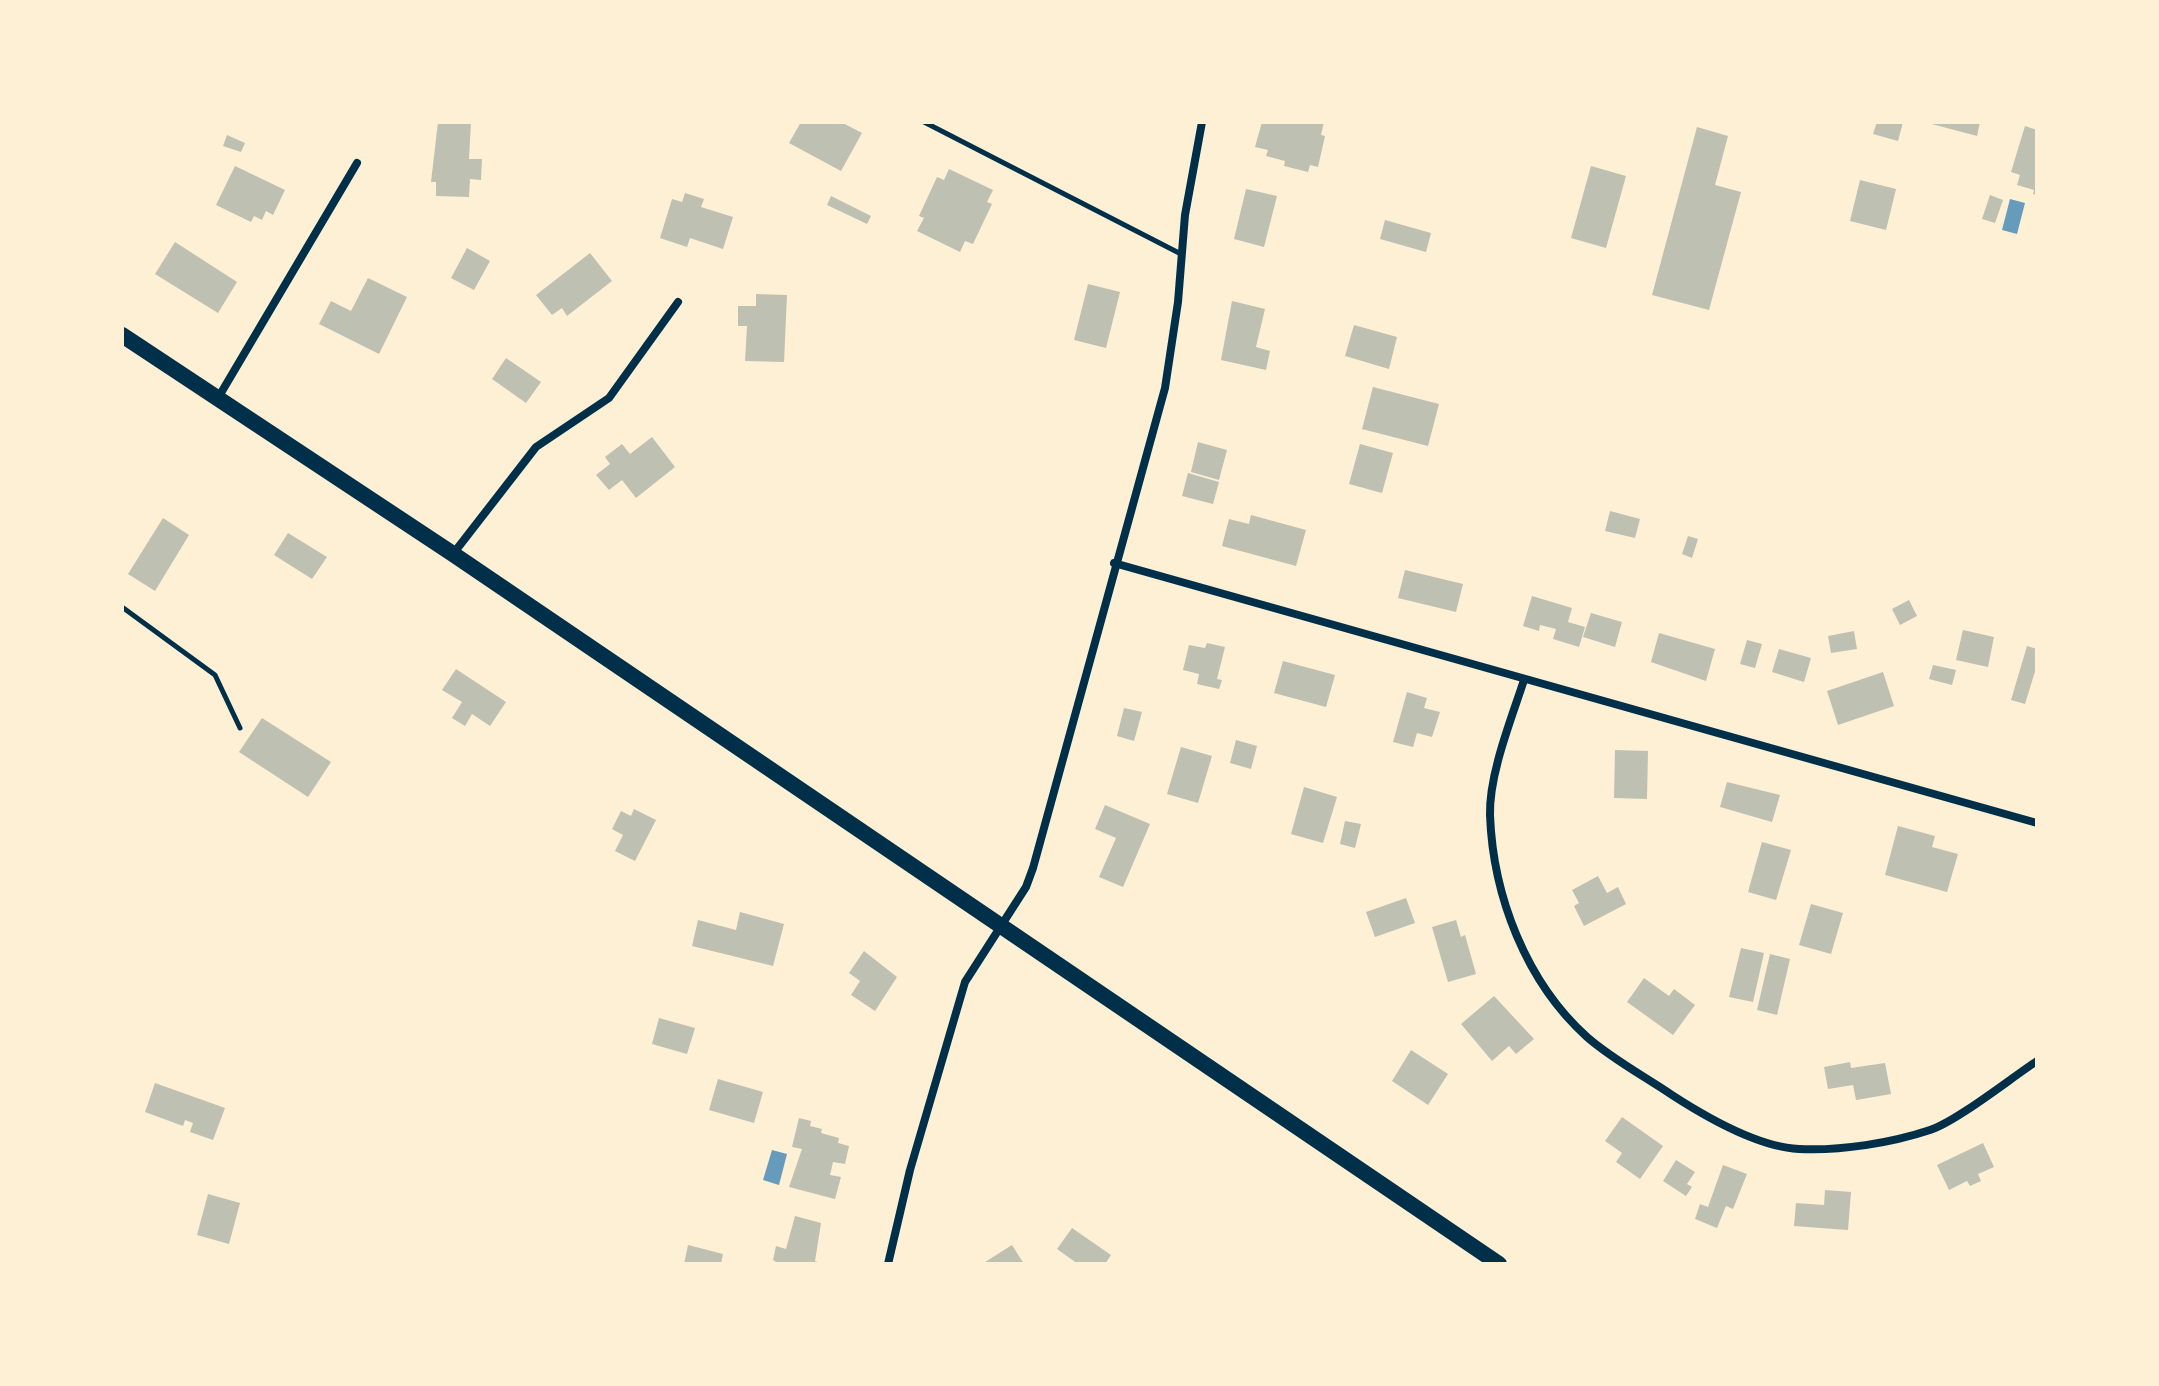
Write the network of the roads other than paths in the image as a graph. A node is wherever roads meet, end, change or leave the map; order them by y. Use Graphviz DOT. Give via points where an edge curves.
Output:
graph roads {
  1 [pos="924,122"];
  2 [pos="1202,122"];
  3 [pos="357,163"];
  4 [pos="1182,255"];
  5 [pos="678,302"];
  6 [pos="122,335"];
  7 [pos="218,398"];
  8 [pos="453,554"];
  9 [pos="1114,563"];
  10 [pos="122,607"];
  11 [pos="1524,680"];
  12 [pos="240,728"];
  13 [pos="2037,823"];
  14 [pos="1001,926"];
  15 [pos="2037,1061"];
  16 [pos="888,1264"];
  17 [pos="1499,1264"];
  1 -- 4 [label="lane"];
  2 -- 4 [label="street"];
  3 -- 7 [label="street"];
  4 -- 9 [label="street" via="1165,388"];
  5 -- 8 [label="street" via="609,398 536,447"];
  6 -- 7 [label="main road"];
  7 -- 8 [label="main road"];
  8 -- 14 [label="main road"];
  9 -- 11 [label="street"];
  9 -- 14 [label="street" via="1033,868"];
  10 -- 12 [label="lane" via="215,675"];
  11 -- 13 [label="street"];
  11 -- 15 [label="street" via="1502,747 1490,812 1495,861 1505,906 1524,952 1562,1012 1589,1038 1708,1118 1797,1149 1861,1145 1933,1129"];
  14 -- 16 [label="street" via="965,982"];
  14 -- 17 [label="main road"];
}
